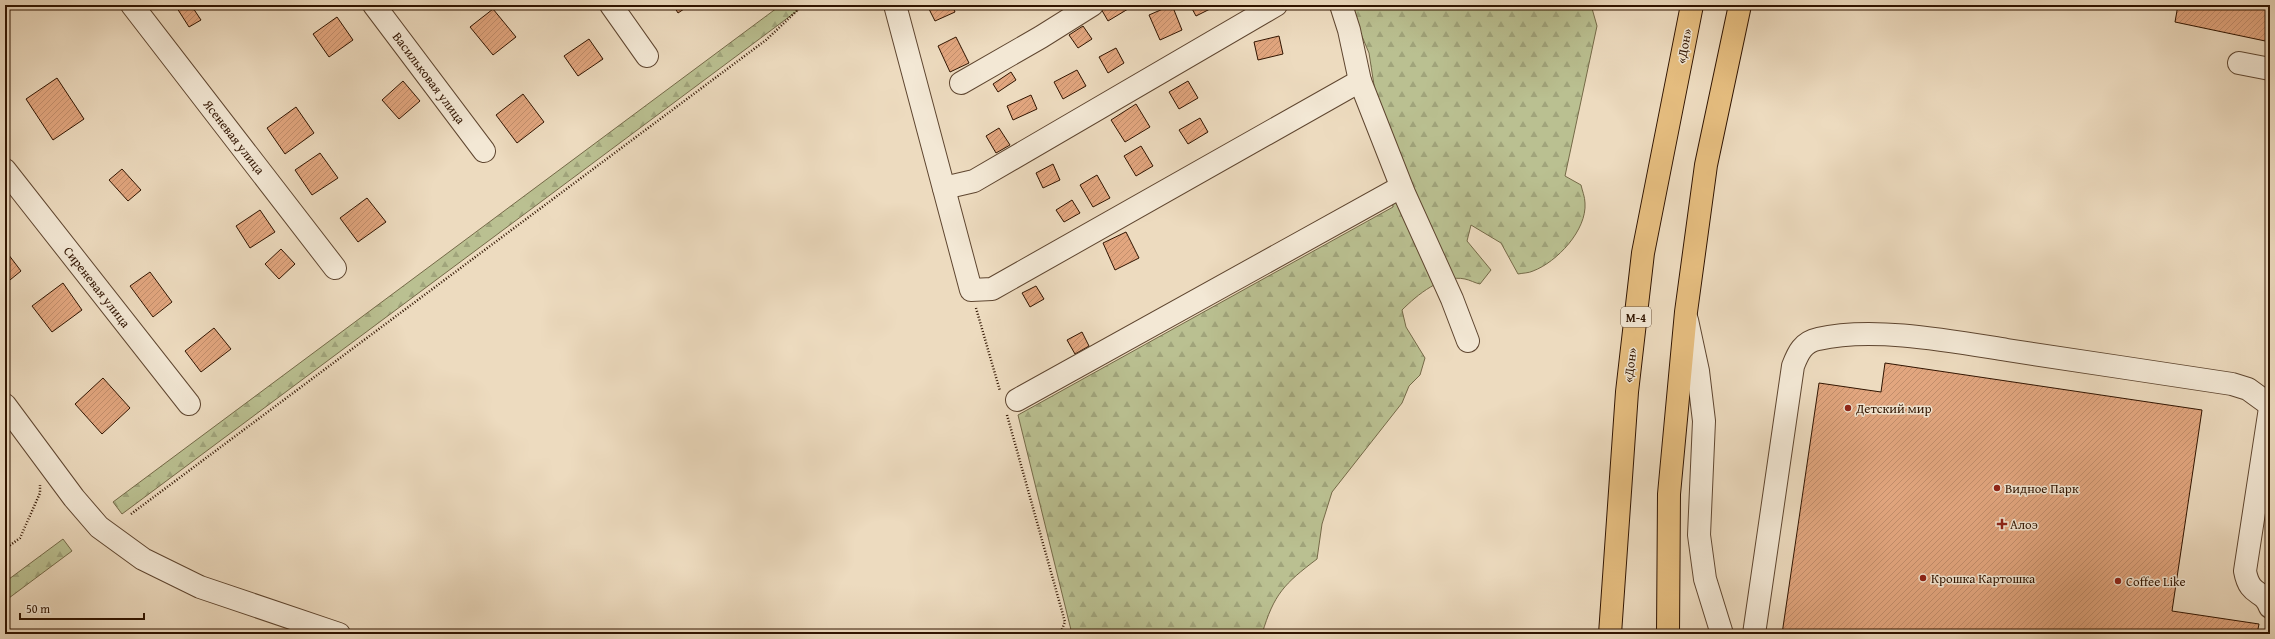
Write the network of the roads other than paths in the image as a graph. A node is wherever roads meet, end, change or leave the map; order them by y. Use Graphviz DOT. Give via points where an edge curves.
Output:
graph roads {
  1 [pos="132,5"];
  2 [pos="374,5"];
  3 [pos="611,5"];
  4 [pos="894,5"];
  5 [pos="1092,5"];
  6 [pos="1276,5"];
  7 [pos="1341,5"];
  8 [pos="1692,5"];
  9 [pos="1740,5"];
  10 [pos="647,56"];
  11 [pos="2239,63"];
  12 [pos="2270,69"];
  13 [pos="1360,81"];
  14 [pos="962,83"];
  15 [pos="484,151"];
  16 [pos="5,170"];
  17 [pos="1401,187"];
  18 [pos="944,188"];
  19 [pos="335,268"];
  20 [pos="1686,312"];
  21 [pos="1468,341"];
  22 [pos="1008,402"];
  23 [pos="189,404"];
  24 [pos="5,405"];
  25 [pos="2270,406"];
  26 [pos="2270,607"];
  27 [pos="339,634"];
  28 [pos="1610,634"];
  29 [pos="1668,634"];
  30 [pos="1722,634"];
  31 [pos="1754,634"];
  1 -- 19 [label="street, Ясеневая улица"];
  2 -- 15 [label="street, Васильковая улица"];
  3 -- 10 [label="street"];
  4 -- 18 [label="street"];
  5 -- 14 [label="street"];
  6 -- 18 [label="street" via="974,181"];
  7 -- 13 [label="street"];
  8 -- 28 [label="highway, «Дон» / М-4" via="1643,253 1627,392"];
  9 -- 20 [label="highway" via="1706,165"];
  11 -- 12 [label="street"];
  13 -- 17 [label="street"];
  13 -- 18 [label="street" via="992,289 971,290"];
  16 -- 23 [label="street, Сиреневая улица"];
  17 -- 21 [label="street" via="1452,299"];
  17 -- 22 [label="street"];
  20 -- 29 [label="highway" via="1669,494"];
  20 -- 30 [label="street" via="1698,371 1704,421 1699,535 1705,580"];
  24 -- 27 [label="street" via="74,498 99,527 143,559 200,587"];
  25 -- 26 [label="street" via="2245,571 2251,589 2267,599"];
  25 -- 31 [label="street" via="2248,389 2232,384 1924,337 1842,336 1817,339 1805,344 1793,366"];
}
